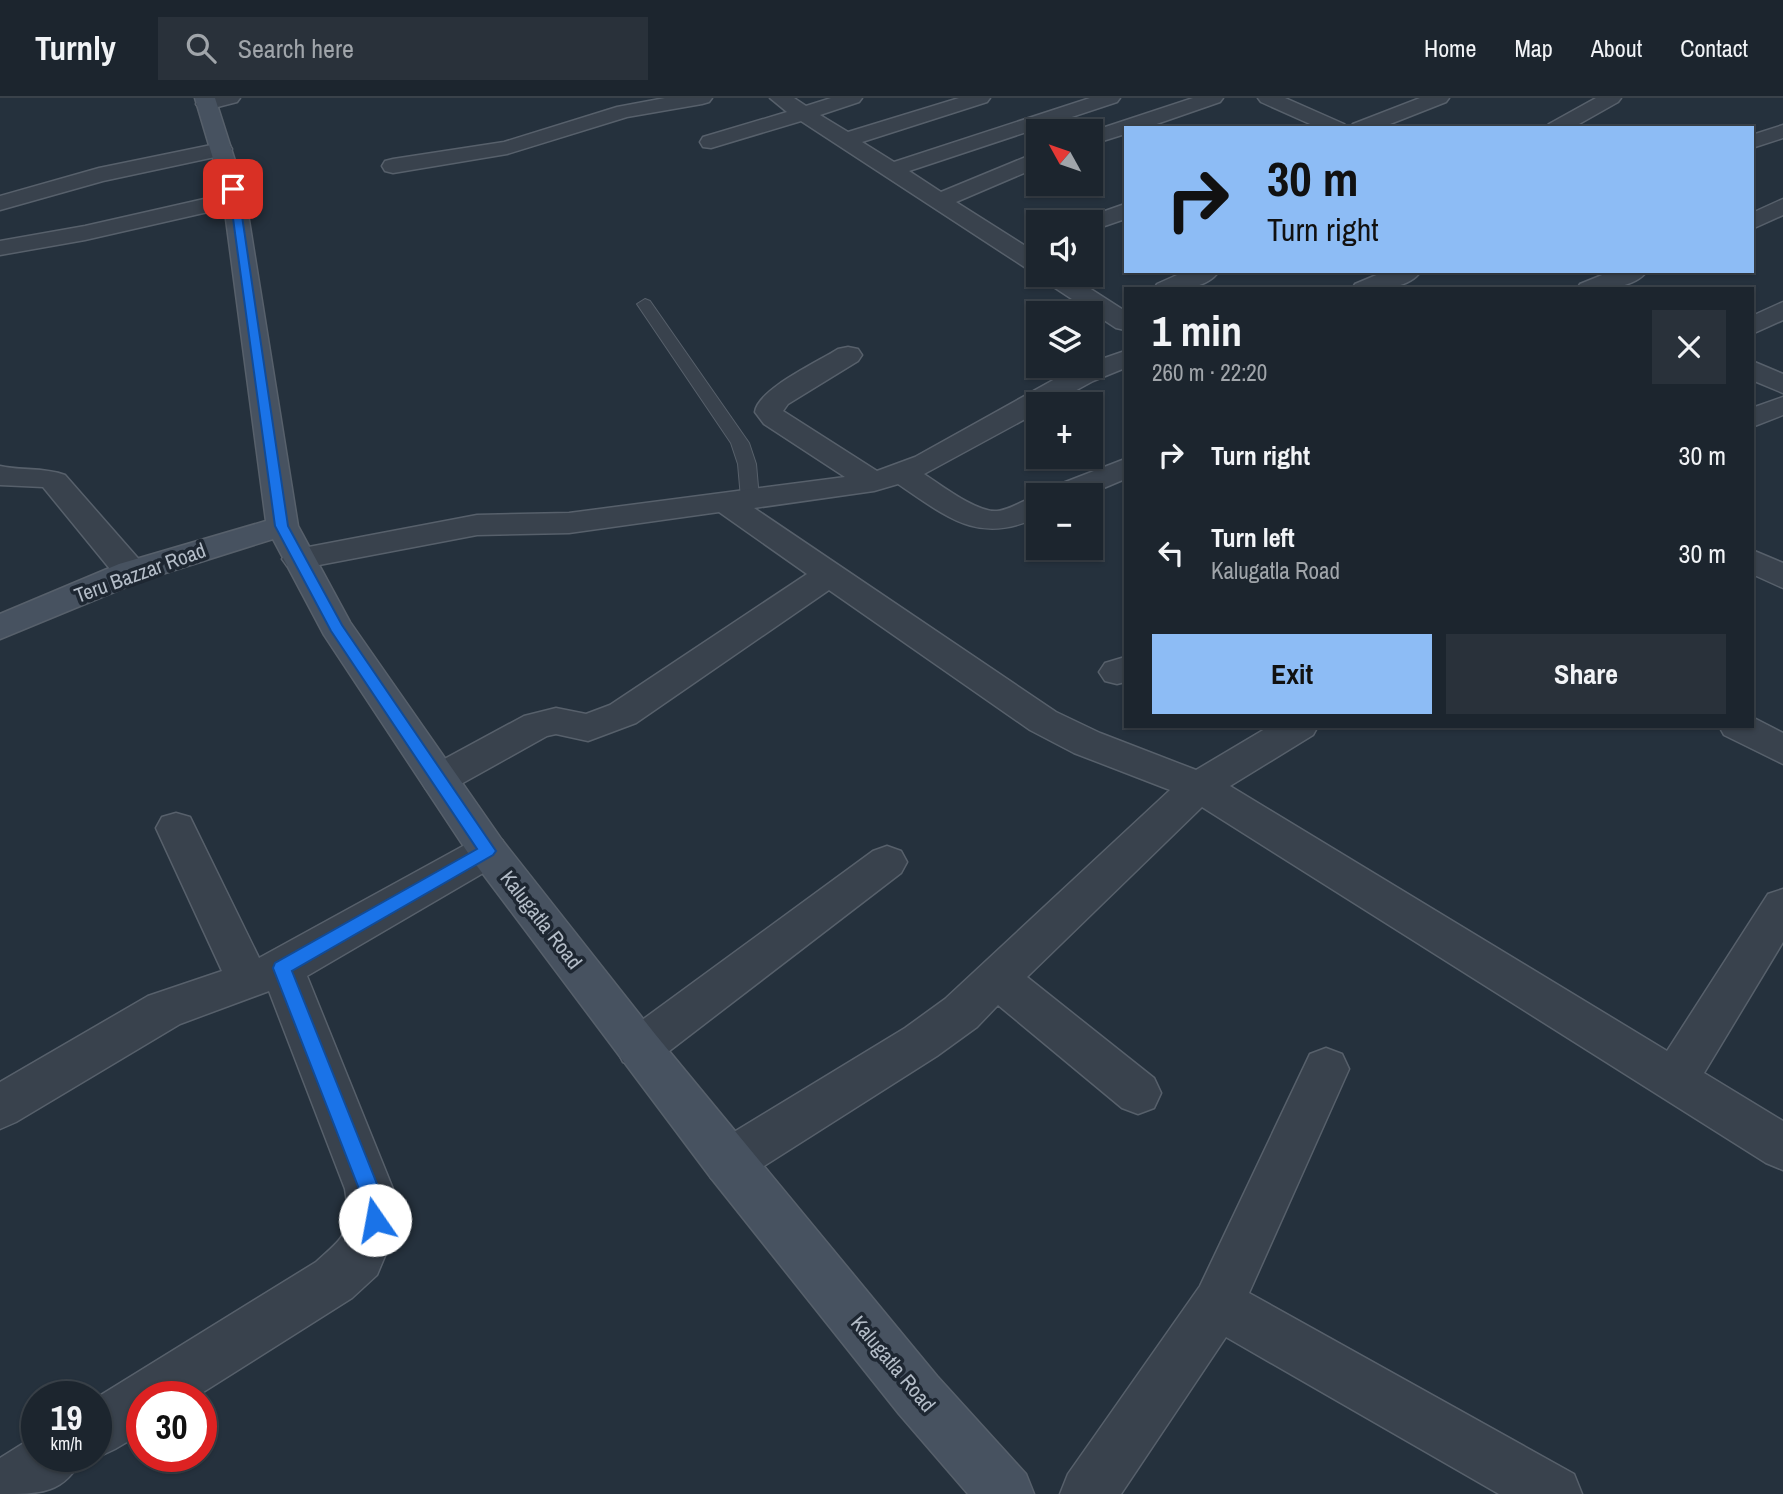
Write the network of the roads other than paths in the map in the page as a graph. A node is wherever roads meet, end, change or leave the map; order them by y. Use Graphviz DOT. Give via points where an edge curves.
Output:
graph roads {
  1 [pos="702,98"];
  2 [pos="780,98"];
  3 [pos="852,98"];
  4 [pos="980,98"];
  5 [pos="1110,98"];
  6 [pos="1213,98"];
  7 [pos="1268,98"];
  8 [pos="1315,98"];
  9 [pos="1440,98"];
  10 [pos="1611,98"];
  11 [pos="214,100"];
  12 [pos="1289,107"];
  13 [pos="803,112"];
  14 [pos="1130,126"];
  15 [pos="1332,126"];
  16 [pos="1365,126"];
  17 [pos="1560,126"];
  18 [pos="1124,128"];
  19 [pos="1783,131"];
  20 [pos="1103,135"];
  21 [pos="845,140"];
  22 [pos="1754,141"];
  23 [pos="711,142"];
  24 [pos="1103,144"];
  25 [pos="221,149"];
  26 [pos="1115,149"];
  27 [pos="1026,164"];
  28 [pos="393,166"];
  29 [pos="891,170"];
  30 [pos="235,199"];
  31 [pos="939,201"];
  32 [pos="0,203"];
  33 [pos="1783,206"];
  34 [pos="1124,211"];
  35 [pos="1103,219"];
  36 [pos="1754,221"];
  37 [pos="1026,246"];
  38 [pos="0,248"];
  39 [pos="1015,250"];
  40 [pos="1026,257"];
  41 [pos="1202,273"];
  42 [pos="1404,273"];
  43 [pos="1629,273"];
  44 [pos="1073,287"];
  45 [pos="1171,287"];
  46 [pos="1369,287"];
  47 [pos="1594,287"];
  48 [pos="645,304"];
  49 [pos="1783,310"];
  50 [pos="1120,314"];
  51 [pos="1754,325"];
  52 [pos="848,355"];
  53 [pos="1124,359"];
  54 [pos="1754,370"];
  55 [pos="1783,385"];
  56 [pos="1783,405"];
  57 [pos="1754,417"];
  58 [pos="1124,468"];
  59 [pos="0,475"];
  60 [pos="888,477"];
  61 [pos="1089,483"];
  62 [pos="736,499"];
  63 [pos="1026,510"];
  64 [pos="290,543"];
  65 [pos="1754,561"];
  66 [pos="131,572"];
  67 [pos="830,574"];
  68 [pos="1783,577"];
  69 [pos="0,627"];
  70 [pos="1297,728"];
  71 [pos="1741,728"];
  72 [pos="1783,750"];
  73 [pos="439,779"];
  74 [pos="1199,786"];
  75 [pos="176,828"];
  76 [pos="488,851"];
  77 [pos="887,862"];
  78 [pos="1783,906"];
  79 [pos="265,974"];
  80 [pos="998,979"];
  81 [pos="639,1048"];
  82 [pos="1326,1069"];
  83 [pos="1674,1080"];
  84 [pos="1138,1093"];
  85 [pos="0,1107"];
  86 [pos="1783,1147"];
  87 [pos="728,1162"];
  88 [pos="1218,1304"];
  89 [pos="173,1381"];
  90 [pos="29,1472"];
  91 [pos="0,1490"];
  92 [pos="1006,1494"];
  93 [pos="1088,1494"];
  94 [pos="1554,1494"];
  1 -- 28 [label="street" via="624,111 507,148"];
  2 -- 13 [label="street"];
  3 -- 13 [label="street"];
  4 -- 21 [label="street"];
  5 -- 29 [label="street"];
  6 -- 14 [label="street"];
  7 -- 12 [label="street"];
  8 -- 12 [label="street"];
  9 -- 16 [label="street"];
  10 -- 17 [label="street"];
  11 -- 25 [label="street, Kalugatla Road"];
  12 -- 15 [label="street"];
  13 -- 21 [label="street"];
  13 -- 23 [label="street"];
  18 -- 20 [label="street"];
  19 -- 22 [label="street"];
  21 -- 29 [label="street"];
  24 -- 26 [label="street"];
  25 -- 30 [label="street, Kalugatla Road"];
  25 -- 32 [label="street"];
  27 -- 31 [label="street"];
  29 -- 31 [label="street"];
  30 -- 38 [label="street"];
  30 -- 64 [label="street, Kalugatla Road"];
  31 -- 39 [label="street"];
  33 -- 36 [label="street"];
  34 -- 35 [label="street"];
  37 -- 39 [label="street"];
  39 -- 40 [label="street"];
  41 -- 45 [label="street"];
  42 -- 46 [label="street"];
  43 -- 47 [label="street"];
  44 -- 50 [label="street"];
  48 -- 62 [label="lane" via="740,443 747,464"];
  49 -- 51 [label="street"];
  52 -- 60 [label="street" via="778,398 769,412"];
  53 -- 60 [label="street" via="1083,375 926,463"];
  54 -- 55 [label="street"];
  56 -- 57 [label="street"];
  58 -- 61 [label="street"];
  59 -- 66 [label="street" via="54,481"];
  60 -- 62 [label="street"];
  60 -- 63 [label="street" via="978,519 996,521"];
  62 -- 64 [label="street" via="569,523 477,525"];
  62 -- 67 [label="street"];
  64 -- 66 [label="street, Teru Bazzar Road"];
  64 -- 73 [label="street, Kalugatla Road" via="336,627"];
  65 -- 68 [label="street"];
  66 -- 69 [label="street, Teru Bazzar Road"];
  67 -- 73 [label="street" via="623,714 588,728 556,721 537,725"];
  67 -- 74 [label="street" via="1043,721"];
  70 -- 74 [label="street"];
  71 -- 72 [label="street"];
  73 -- 76 [label="street, Kalugatla Road"];
  74 -- 80 [label="street"];
  74 -- 83 [label="street"];
  75 -- 79 [label="street"];
  76 -- 79 [label="street"];
  76 -- 81 [label="street, Kalugatla Road"];
  77 -- 81 [label="street"];
  78 -- 83 [label="street"];
  79 -- 85 [label="street" via="164,1010"];
  79 -- 89 [label="street" via="369,1189 375,1220 359,1256 334,1280"];
  80 -- 84 [label="street"];
  80 -- 87 [label="street" via="921,1042"];
  81 -- 87 [label="street, Kalugatla Road"];
  82 -- 88 [label="street"];
  83 -- 86 [label="street"];
  87 -- 92 [label="street, Kalugatla Road" via="918,1395"];
  88 -- 93 [label="street"];
  88 -- 94 [label="street"];
  90 -- 91 [label="street"];
}
